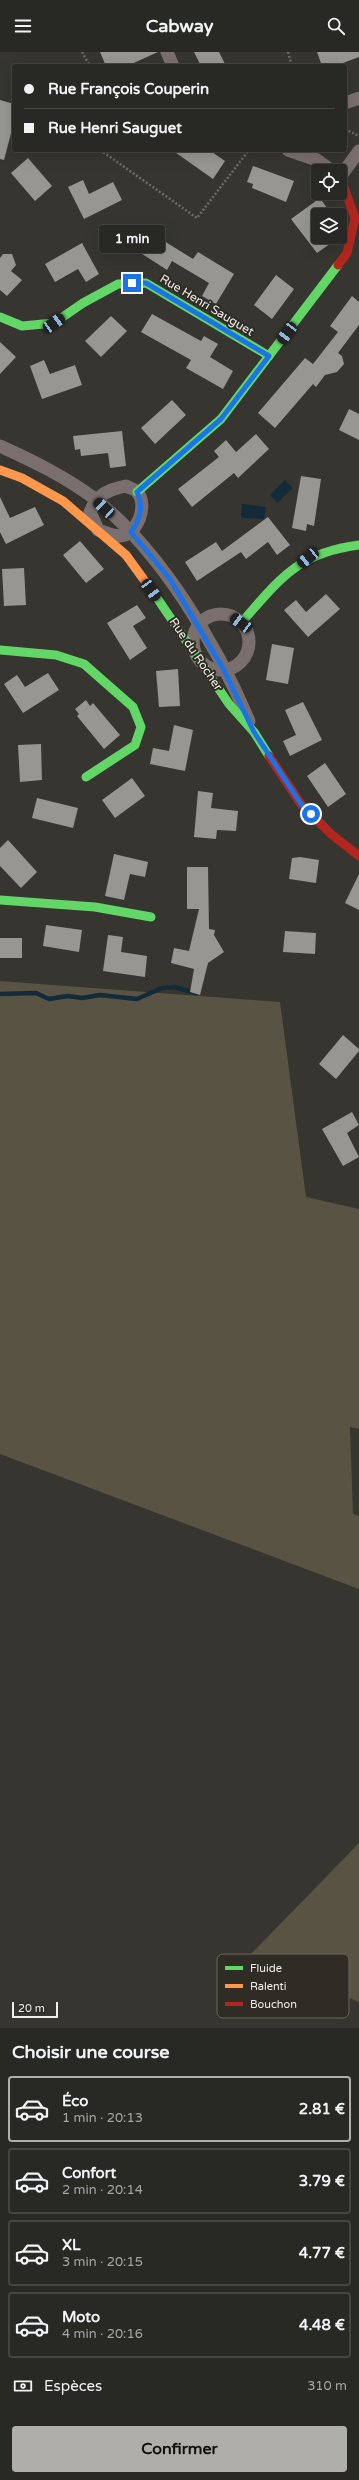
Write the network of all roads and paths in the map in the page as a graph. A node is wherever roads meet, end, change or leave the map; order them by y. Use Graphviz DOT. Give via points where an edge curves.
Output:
graph roads {
  1 [pos="82,52"];
  2 [pos="167,52"];
  3 [pos="288,52"];
  4 [pos="89,64"];
  5 [pos="172,64"];
  6 [pos="291,64"];
  7 [pos="359,98"];
  8 [pos="347,102"];
  9 [pos="347,130"];
  10 [pos="359,136"];
  11 [pos="359,151"];
  12 [pos="103,152"];
  13 [pos="247,152"];
  14 [pos="296,152"];
  15 [pos="322,164"];
  16 [pos="347,167"];
  17 [pos="347,196"];
  18 [pos="0,317"];
  19 [pos="269,356"];
  20 [pos="0,446"];
  21 [pos="0,470"];
  22 [pos="137,492"];
  23 [pos="95,500"];
  24 [pos="98,530"];
  25 [pos="131,532"];
  26 [pos="359,545"];
  27 [pos="241,623"];
  28 [pos="198,626"];
  29 [pos="0,650"];
  30 [pos="198,658"];
  31 [pos="224,670"];
  32 [pos="254,732"];
  33 [pos="86,776"];
  34 [pos="359,856"];
  35 [pos="0,900"];
  36 [pos="151,917"];
  1 -- 4 [label="path"];
  2 -- 5 [label="street"];
  3 -- 6 [label="path"];
  7 -- 8 [label="street"];
  9 -- 10 [label="path"];
  11 -- 16 [label="street"];
  12 -- 13 [label="path" via="197,218"];
  14 -- 15 [label="street"];
  17 -- 19 [label="street" via="355,218 348,253"];
  18 -- 19 [label="street, Rue Henri Sauguet" via="22,326 54,323 118,284 146,283"];
  19 -- 22 [label="street" via="221,419"];
  20 -- 23 [label="street, Rue du Rocher" via="61,476"];
  21 -- 24 [label="street, Rue du Rocher" via="22,478 63,501"];
  22 -- 23 [label="street" via="126,486 108,490"];
  22 -- 25 [label="street" via="141,500 140,519"];
  23 -- 24 [label="street" via="90,512"];
  23 -- 25 [label="street, Rue du Rocher"];
  24 -- 25 [label="street" via="120,536"];
  24 -- 30 [label="street, Rue du Rocher" via="126,555"];
  25 -- 28 [label="street, Rue du Rocher" via="170,579"];
  26 -- 27 [label="street" via="343,547 308,558 279,581"];
  27 -- 28 [label="street" via="218,614 205,619"];
  27 -- 31 [label="street" via="248,634 246,654 239,663"];
  28 -- 30 [label="street" via="193,638"];
  28 -- 31 [label="street, Rue du Rocher"];
  29 -- 33 [label="street" via="56,655 84,664 133,707 141,727 135,745"];
  30 -- 31 [label="street" via="209,668"];
  30 -- 32 [label="street, Rue du Rocher" via="229,704"];
  31 -- 32 [label="street, Rue du Rocher"];
  32 -- 34 [label="street" via="301,804 331,834"];
  35 -- 36 [label="street" via="94,907"];
}
